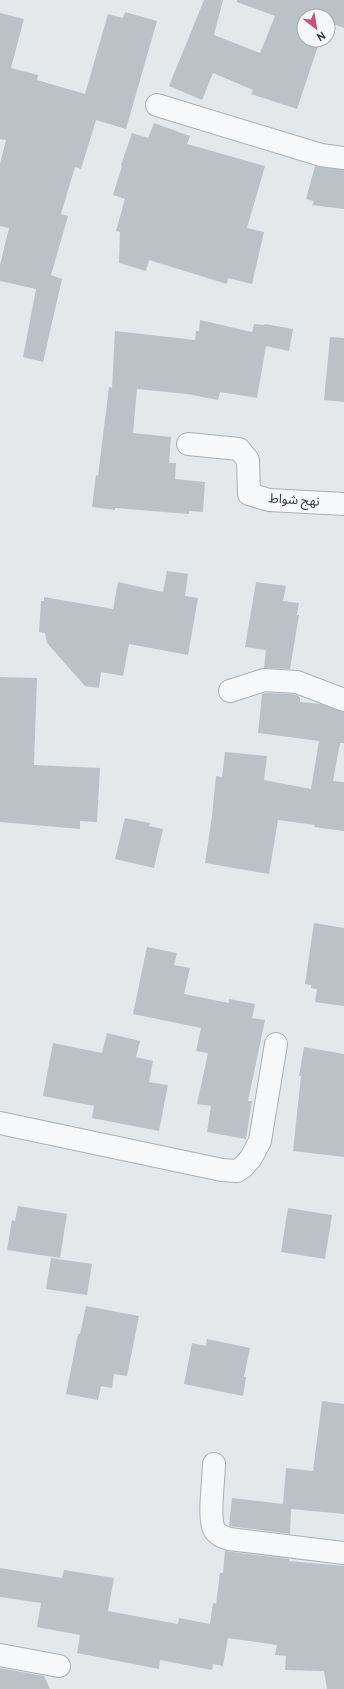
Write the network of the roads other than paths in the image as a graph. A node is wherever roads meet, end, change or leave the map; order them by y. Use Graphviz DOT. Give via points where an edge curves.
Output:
graph roads {
  1 [pos="156,105"];
  2 [pos="344,158"];
  3 [pos="188,444"];
  4 [pos="344,504"];
  5 [pos="230,691"];
  6 [pos="344,700"];
  7 [pos="276,1044"];
  8 [pos="0,1123"];
  9 [pos="214,1464"];
  10 [pos="344,1553"];
  11 [pos="0,1655"];
  12 [pos="59,1666"];
  1 -- 2 [label="street" via="321,155"];
  3 -- 4 [label="street, نهج شواط" via="239,449 248,460 249,494 269,500"];
  5 -- 6 [label="street" via="264,680 297,682"];
  7 -- 8 [label="street" via="260,1141 251,1158 237,1171"];
  9 -- 10 [label="street" via="211,1519 217,1534 229,1539"];
  11 -- 12 [label="street"];
}
